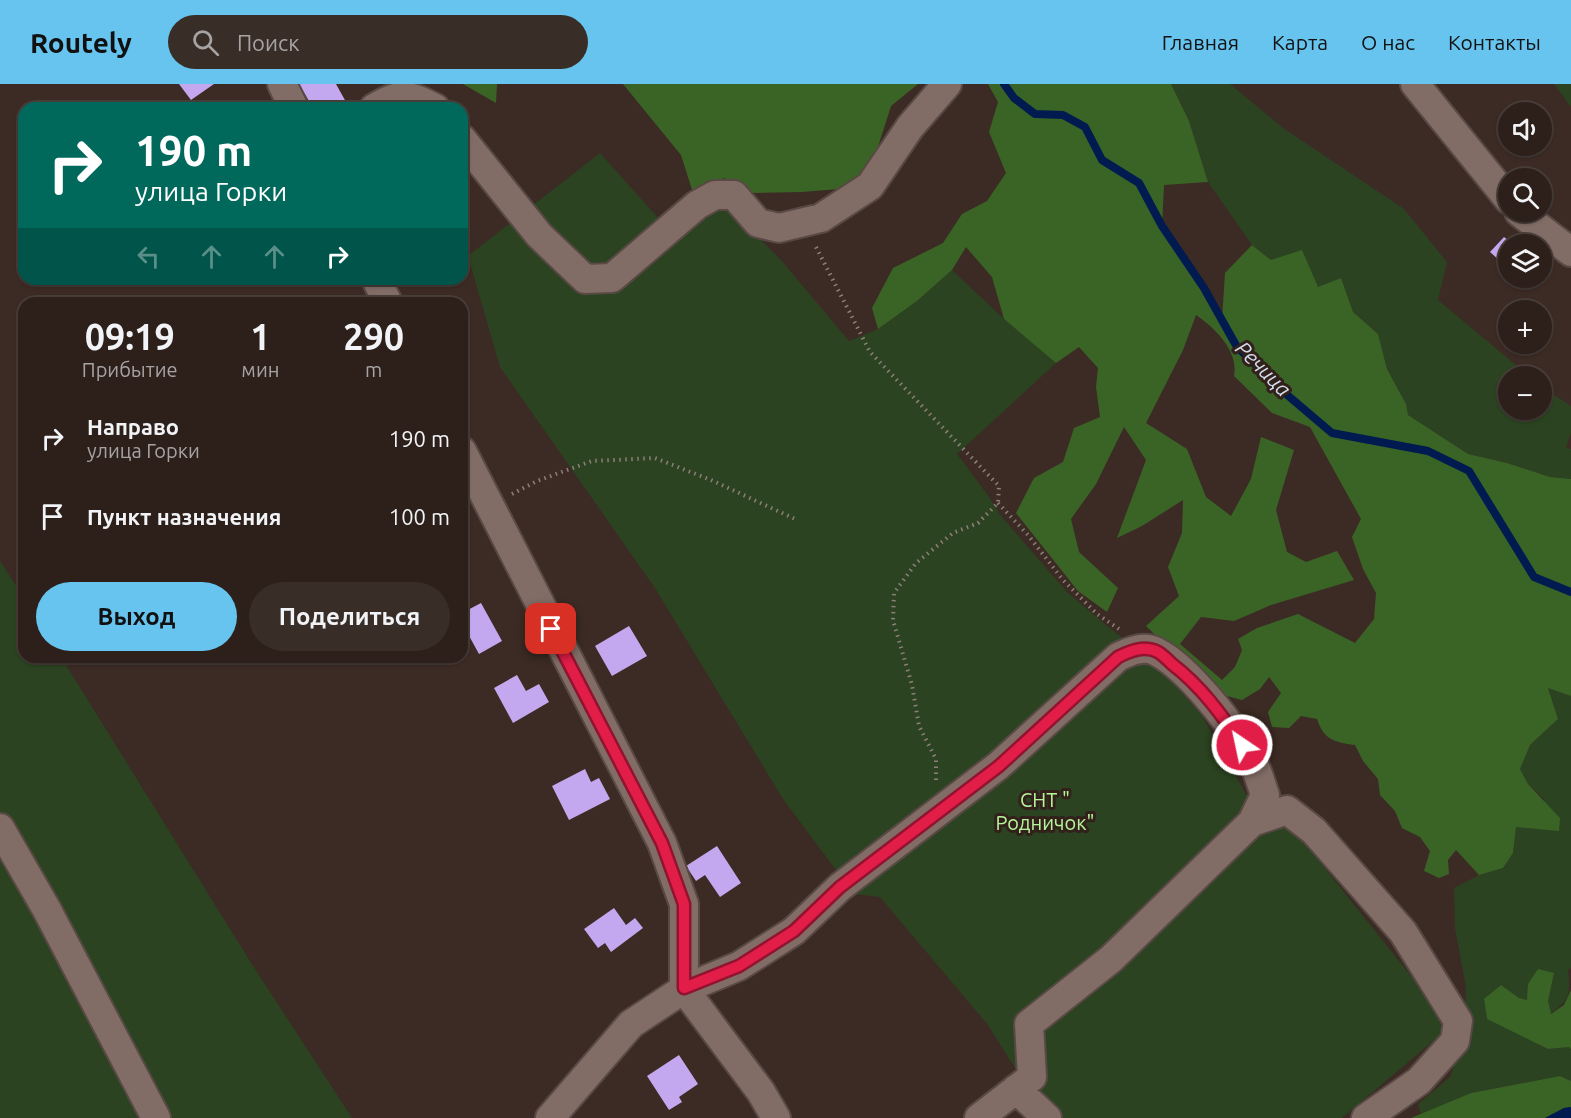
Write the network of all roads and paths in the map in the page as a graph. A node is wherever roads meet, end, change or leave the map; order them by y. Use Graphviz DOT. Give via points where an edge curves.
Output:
graph roads {
  1 [pos="282,84"];
  2 [pos="947,84"];
  3 [pos="1415,84"];
  4 [pos="291,102"];
  5 [pos="384,102"];
  6 [pos="423,102"];
  7 [pos="468,146"];
  8 [pos="1498,186"];
  9 [pos="1532,222"];
  10 [pos="779,228"];
  11 [pos="1571,252"];
  12 [pos="468,463"];
  13 [pos="998,503"];
  14 [pos="490,506"];
  15 [pos="795,519"];
  16 [pos="1125,653"];
  17 [pos="935,785"];
  18 [pos="1252,822"];
  19 [pos="0,828"];
  20 [pos="684,988"];
  21 [pos="1016,1089"];
  22 [pos="156,1118"];
  23 [pos="550,1118"];
  24 [pos="776,1118"];
  25 [pos="979,1118"];
  26 [pos="1047,1118"];
  27 [pos="1366,1118"];
  1 -- 4 [label="street"];
  2 -- 10 [label="street" via="910,127 870,186 821,218"];
  3 -- 8 [label="street"];
  5 -- 6 [label="street" via="393,97"];
  7 -- 10 [label="street" via="539,235 585,279 612,278 697,205 715,195 734,195 758,223"];
  9 -- 11 [label="street"];
  10 -- 13 [label="path" via="814,244 870,352 999,486"];
  12 -- 14 [label="street"];
  13 -- 16 [label="path" via="1063,580 1126,637"];
  13 -- 17 [label="path" via="978,523 953,533 916,563 894,593 893,620 919,726 936,759"];
  14 -- 15 [label="path" via="537,481 592,461 655,458"];
  14 -- 20 [label="street" via="662,843 684,904"];
  16 -- 18 [label="street" via="1136,649 1157,652 1187,676 1222,714 1252,761 1265,795"];
  16 -- 20 [label="street" via="999,766 840,887 794,931 739,966"];
  18 -- 21 [label="street" via="1111,959 1029,1024 1032,1077"];
  18 -- 27 [label="street" via="1287,810 1314,831 1403,932 1458,1021 1455,1041 1419,1081"];
  19 -- 22 [label="street"];
  20 -- 23 [label="street" via="631,1024"];
  20 -- 24 [label="street"];
  21 -- 25 [label="street"];
  21 -- 26 [label="street"];
}
